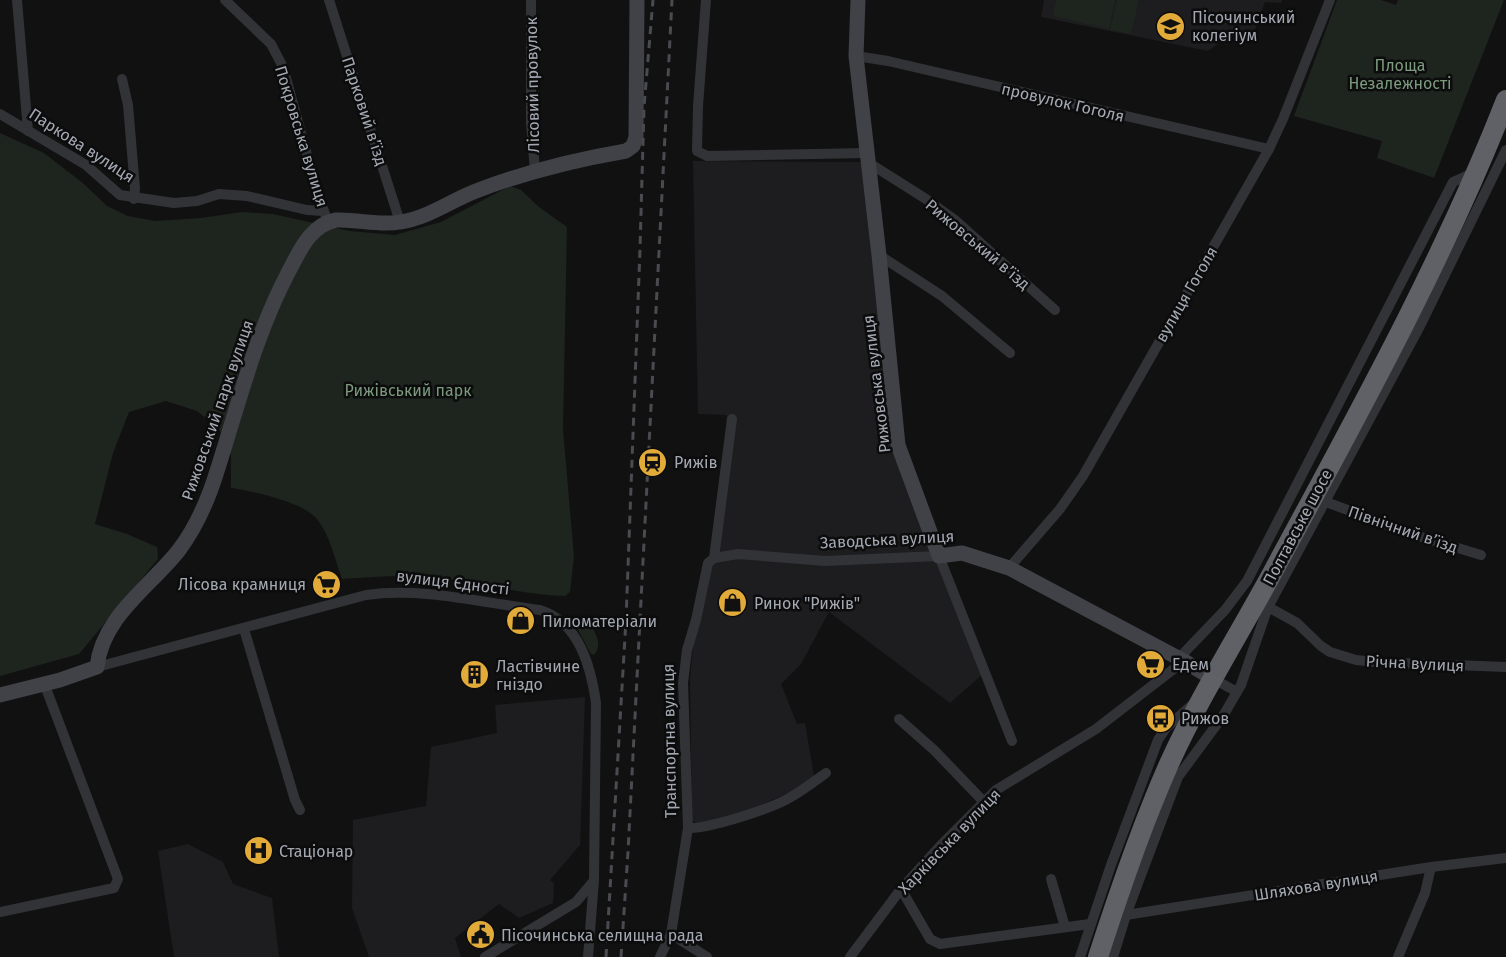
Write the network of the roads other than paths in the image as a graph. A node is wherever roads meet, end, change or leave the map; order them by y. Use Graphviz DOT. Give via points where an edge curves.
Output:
graph roads {
  1 [pos="17,0"];
  2 [pos="225,0"];
  3 [pos="329,0"];
  4 [pos="531,0"];
  5 [pos="637,0"];
  6 [pos="706,0"];
  7 [pos="858,0"];
  8 [pos="1330,0"];
  9 [pos="856,56"];
  10 [pos="122,79"];
  11 [pos="1506,100"];
  12 [pos="0,114"];
  13 [pos="28,130"];
  14 [pos="1269,149"];
  15 [pos="1506,150"];
  16 [pos="868,158"];
  17 [pos="535,171"];
  18 [pos="1475,172"];
  19 [pos="134,199"];
  20 [pos="326,216"];
  21 [pos="400,222"];
  22 [pos="879,255"];
  23 [pos="1055,310"];
  24 [pos="1010,353"];
  25 [pos="732,418"];
  26 [pos="1326,502"];
  27 [pos="1481,555"];
  28 [pos="939,556"];
  29 [pos="714,558"];
  30 [pos="1009,568"];
  31 [pos="1268,607"];
  32 [pos="244,629"];
  33 [pos="1182,660"];
  34 [pos="1506,667"];
  35 [pos="97,668"];
  36 [pos="1212,678"];
  37 [pos="44,683"];
  38 [pos="1237,692"];
  39 [pos="0,695"];
  40 [pos="1202,696"];
  41 [pos="899,719"];
  42 [pos="1011,741"];
  43 [pos="826,773"];
  44 [pos="984,802"];
  45 [pos="300,810"];
  46 [pos="688,828"];
  47 [pos="1506,858"];
  48 [pos="1431,867"];
  49 [pos="1051,879"];
  50 [pos="594,880"];
  51 [pos="901,889"];
  52 [pos="0,912"];
  53 [pos="1126,915"];
  54 [pos="1090,924"];
  55 [pos="1065,927"];
  56 [pos="671,934"];
  57 [pos="485,957"];
  58 [pos="588,957"];
  59 [pos="660,957"];
  60 [pos="706,957"];
  61 [pos="850,957"];
  62 [pos="1080,957"];
  63 [pos="1098,957"];
  64 [pos="1113,957"];
  65 [pos="1398,957"];
  1 -- 13 [label="street"];
  2 -- 20 [label="street, Покровська вулиця" via="271,44 283,68"];
  3 -- 21 [label="street, Парковий в’їзд"];
  4 -- 17 [label="street, Лісовий провулок"];
  5 -- 17 [label="street, Паркова вулиця" via="633,146 626,151"];
  6 -- 16 [label="street" via="697,151 707,156"];
  7 -- 9 [label="street, Рижовська вулиця"];
  8 -- 14 [label="street, вулиця Гоголя"];
  9 -- 14 [label="street, провулок Гоголя"];
  9 -- 16 [label="street, Рижовська вулиця"];
  10 -- 19 [label="street" via="128,105"];
  11 -- 18 [label="highway, Полтавське шосе"];
  12 -- 13 [label="street, Паркова вулиця"];
  13 -- 19 [label="street, Паркова вулиця" via="86,165 120,195"];
  14 -- 30 [label="street, вулиця Гоголя" via="1083,476"];
  15 -- 26 [label="street" via="1420,326"];
  16 -- 22 [label="street, Рижовська вулиця"];
  16 -- 23 [label="street, Рижовський в’їзд" via="955,220"];
  17 -- 21 [label="street, Паркова вулиця"];
  18 -- 33 [label="street, Харківська вулиця" via="1453,182 1247,580"];
  18 -- 36 [label="highway, Полтавське шосе" via="1384,363"];
  19 -- 20 [label="street, Паркова вулиця" via="174,203 219,194 247,196"];
  20 -- 21 [label="street, Паркова вулиця"];
  20 -- 35 [label="street, Рижовський парк вулиця" via="308,238 271,308 213,485 196,524 176,553 120,615 105,638"];
  22 -- 24 [label="street" via="942,297"];
  22 -- 28 [label="street, Рижовська вулиця" via="898,444"];
  25 -- 29 [label="street, Транспортна вулиця"];
  26 -- 27 [label="street, Північний в’їзд"];
  26 -- 31 [label="street"];
  28 -- 29 [label="street, Заводська вулиця" via="825,561 738,554"];
  28 -- 30 [label="street, Заводська вулиця" via="962,553"];
  28 -- 42 [label="street, Рижовська вулиця"];
  29 -- 46 [label="street, Транспортна вулиця" via="708,563 683,683"];
  30 -- 33 [label="street, Заводська вулиця"];
  31 -- 34 [label="street, Річна вулиця" via="1297,623 1330,652 1356,660"];
  31 -- 38 [label="street"];
  32 -- 35 [label="street, вулиця Єдності"];
  32 -- 45 [label="street"];
  32 -- 50 [label="street, вулиця Єдності" via="385,592 540,610 554,615 569,628 578,644 596,703"];
  33 -- 36 [label="street, Заводська вулиця"];
  33 -- 44 [label="street, Харківська вулиця" via="1096,729 1022,773"];
  35 -- 37 [label="street, вулиця Єдності"];
  36 -- 38 [label="street"];
  36 -- 40 [label="highway, Полтавське шосе"];
  37 -- 39 [label="street, вулиця Єдності"];
  37 -- 52 [label="street" via="118,879 114,888"];
  38 -- 53 [label="street" via="1178,777"];
  40 -- 54 [label="street" via="1158,740"];
  40 -- 63 [label="highway, Полтавське шосе" via="1138,837"];
  41 -- 44 [label="street"];
  43 -- 46 [label="street" via="780,802 716,824"];
  44 -- 51 [label="street, Харківська вулиця"];
  46 -- 56 [label="street, Транспортна вулиця"];
  47 -- 48 [label="street, Шляхова вулиця"];
  48 -- 53 [label="street, Шляхова вулиця"];
  48 -- 65 [label="street" via="1425,893"];
  49 -- 55 [label="street"];
  50 -- 57 [label="street" via="576,902"];
  50 -- 58 [label="street"];
  51 -- 55 [label="street" via="930,939 937,943"];
  51 -- 61 [label="street, Харківська вулиця"];
  53 -- 64 [label="street"];
  54 -- 55 [label="street"];
  54 -- 62 [label="street"];
  56 -- 59 [label="street, Транспортна вулиця"];
  56 -- 60 [label="street"];
}
